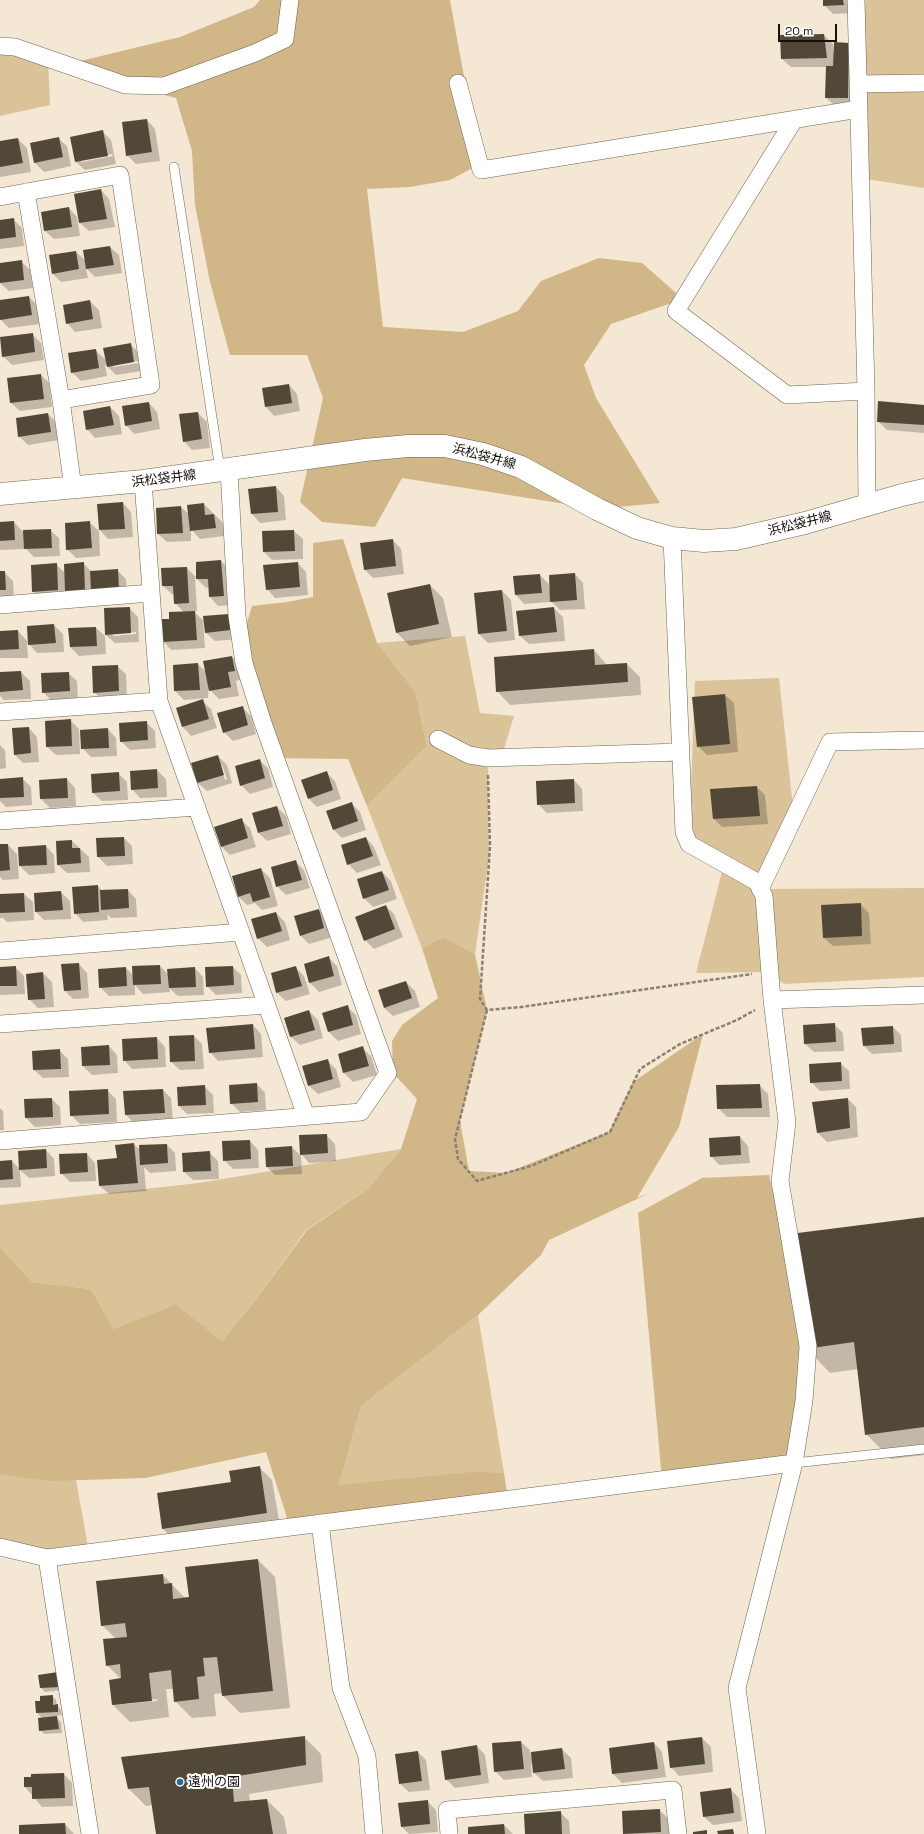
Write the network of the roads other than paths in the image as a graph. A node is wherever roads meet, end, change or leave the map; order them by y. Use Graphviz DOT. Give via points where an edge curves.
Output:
graph roads {
  1 [pos="290,0"];
  2 [pos="856,0"];
  3 [pos="0,46"];
  4 [pos="458,83"];
  5 [pos="924,83"];
  6 [pos="858,84"];
  7 [pos="859,109"];
  8 [pos="794,120"];
  9 [pos="174,167"];
  10 [pos="26,192"];
  11 [pos="0,197"];
  12 [pos="866,391"];
  13 [pos="61,400"];
  14 [pos="225,471"];
  15 [pos="143,482"];
  16 [pos="73,488"];
  17 [pos="924,490"];
  18 [pos="0,494"];
  19 [pos="867,506"];
  20 [pos="672,538"];
  21 [pos="151,593"];
  22 [pos="0,605"];
  23 [pos="159,701"];
  24 [pos="0,712"];
  25 [pos="438,739"];
  26 [pos="924,740"];
  27 [pos="680,752"];
  28 [pos="197,807"];
  29 [pos="0,821"];
  30 [pos="760,889"];
  31 [pos="241,932"];
  32 [pos="0,951"];
  33 [pos="924,995"];
  34 [pos="772,1000"];
  35 [pos="267,1006"];
  36 [pos="0,1024"];
  37 [pos="306,1116"];
  38 [pos="0,1141"];
  39 [pos="924,1449"];
  40 [pos="794,1463"];
  41 [pos="320,1523"];
  42 [pos="0,1547"];
  43 [pos="47,1558"];
  44 [pos="90,1834"];
  45 [pos="374,1834"];
  46 [pos="449,1834"];
  47 [pos="678,1834"];
  48 [pos="757,1834"];
  1 -- 3 [label="street" via="285,38 255,54 164,86 125,85 15,47"];
  2 -- 6 [label="street"];
  4 -- 8 [label="street" via="482,170"];
  5 -- 6 [label="street"];
  6 -- 7 [label="street"];
  7 -- 8 [label="street"];
  7 -- 12 [label="street"];
  8 -- 12 [label="street" via="676,311 787,395"];
  9 -- 14 [label="lane"];
  10 -- 11 [label="street"];
  10 -- 13 [label="street"];
  10 -- 13 [label="street" via="120,175 151,385"];
  12 -- 19 [label="street"];
  13 -- 16 [label="street"];
  14 -- 15 [label="main road, 浜松袋井線"];
  14 -- 20 [label="main road, 浜松袋井線" via="365,450 445,446 521,466 597,510 637,528"];
  14 -- 37 [label="street" via="237,616 244,663 263,724 388,1073 361,1112"];
  15 -- 16 [label="main road, 浜松袋井線"];
  15 -- 21 [label="street"];
  16 -- 18 [label="main road, 浜松袋井線"];
  17 -- 19 [label="main road, 浜松袋井線"];
  19 -- 20 [label="main road, 浜松袋井線" via="736,539 704,541"];
  20 -- 27 [label="street"];
  21 -- 22 [label="street"];
  21 -- 23 [label="street"];
  23 -- 24 [label="street"];
  23 -- 28 [label="street"];
  25 -- 27 [label="street" via="469,755 488,758"];
  26 -- 30 [label="street" via="830,742"];
  27 -- 30 [label="street" via="684,832 689,844 757,882"];
  28 -- 29 [label="street"];
  28 -- 31 [label="street"];
  30 -- 34 [label="street" via="764,896"];
  31 -- 32 [label="street"];
  31 -- 35 [label="street"];
  33 -- 34 [label="street"];
  34 -- 40 [label="street" via="787,1122 780,1181 808,1346 804,1401"];
  35 -- 36 [label="street"];
  35 -- 37 [label="street"];
  37 -- 38 [label="street"];
  39 -- 40 [label="lane"];
  40 -- 41 [label="street"];
  40 -- 48 [label="street" via="737,1688"];
  41 -- 43 [label="street"];
  41 -- 45 [label="street" via="341,1688 367,1756"];
  42 -- 43 [label="street"];
  43 -- 44 [label="street"];
  46 -- 47 [label="street" via="447,1810 673,1790"];
}
